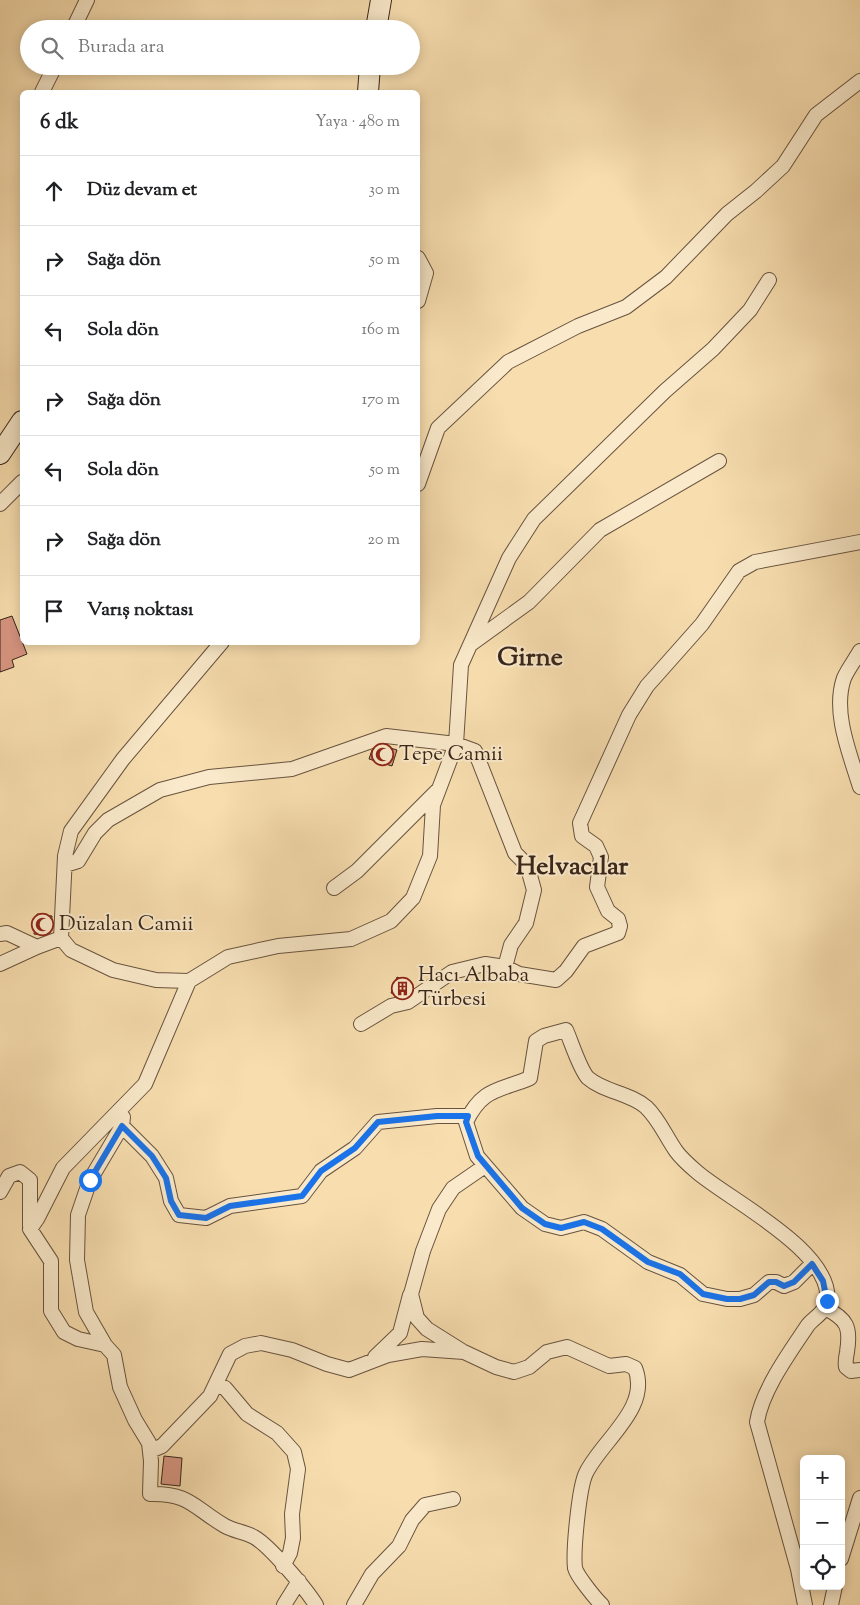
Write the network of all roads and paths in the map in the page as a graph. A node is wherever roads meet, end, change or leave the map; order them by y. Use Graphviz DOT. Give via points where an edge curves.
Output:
graph roads {
  1 [pos="87,0"];
  2 [pos="381,0"];
  3 [pos="77,20"];
  4 [pos="378,20"];
  5 [pos="50,75"];
  6 [pos="369,75"];
  7 [pos="860,81"];
  8 [pos="43,90"];
  9 [pos="368,90"];
  10 [pos="420,262"];
  11 [pos="770,280"];
  12 [pos="420,294"];
  13 [pos="20,424"];
  14 [pos="0,454"];
  15 [pos="719,462"];
  16 [pos="420,478"];
  17 [pos="20,484"];
  18 [pos="0,504"];
  19 [pos="860,542"];
  20 [pos="470,644"];
  21 [pos="219,645"];
  22 [pos="860,651"];
  23 [pos="456,744"];
  24 [pos="860,787"];
  25 [pos="438,790"];
  26 [pos="65,865"];
  27 [pos="334,888"];
  28 [pos="0,934"];
  29 [pos="61,938"];
  30 [pos="37,947"];
  31 [pos="0,964"];
  32 [pos="505,966"];
  33 [pos="189,981"];
  34 [pos="361,1024"];
  35 [pos="124,1106"];
  36 [pos="468,1116"];
  37 [pos="122,1126"];
  38 [pos="485,1166"];
  39 [pos="0,1192"];
  40 [pos="30,1229"];
  41 [pos="812,1264"];
  42 [pos="411,1294"];
  43 [pos="825,1308"];
  44 [pos="105,1345"];
  45 [pos="464,1352"];
  46 [pos="368,1363"];
  47 [pos="860,1370"];
  48 [pos="216,1384"];
  49 [pos="150,1452"];
  50 [pos="860,1498"];
  51 [pos="453,1499"];
  52 [pos="845,1546"];
  53 [pos="283,1566"];
  54 [pos="299,1581"];
  55 [pos="834,1590"];
  56 [pos="284,1605"];
  57 [pos="316,1605"];
  58 [pos="354,1605"];
  59 [pos="602,1605"];
  60 [pos="805,1605"];
  61 [pos="831,1605"];
  1 -- 3 [label="street"];
  2 -- 4 [label="street"];
  5 -- 8 [label="street"];
  6 -- 9 [label="street"];
  7 -- 16 [label="street" via="816,115 783,166 726,214 666,278 626,307 578,326 508,362 438,428"];
  10 -- 12 [label="street" via="426,273"];
  11 -- 20 [label="street" via="750,310 713,349 534,518 509,558"];
  13 -- 14 [label="street"];
  15 -- 20 [label="street" via="600,530 529,602"];
  17 -- 18 [label="street"];
  19 -- 32 [label="street" via="755,562 738,570 702,624 647,686 629,715 580,823 582,836 596,846 601,857 597,887 608,911 618,919 618,933 584,946 556,980 519,974"];
  20 -- 23 [label="street" via="461,665"];
  21 -- 26 [label="street" via="88,805 71,830"];
  22 -- 24 [label="street" via="844,677 839,702"];
  23 -- 25 [label="street"];
  23 -- 26 [label="street" via="386,736 292,769 210,778 160,790 108,820 95,833 78,861"];
  23 -- 32 [label="street" via="475,751 515,853 527,865 534,890 526,923 511,945"];
  25 -- 27 [label="street" via="357,872"];
  25 -- 33 [label="street" via="433,805 430,856 413,898 391,921 350,939 278,946 228,957"];
  26 -- 29 [label="street"];
  28 -- 30 [label="street" via="7,933"];
  29 -- 30 [label="street"];
  29 -- 33 [label="street" via="71,950 113,970 156,980"];
  30 -- 31 [label="street"];
  32 -- 34 [label="street" via="485,964 452,972 408,1002 391,1006"];
  33 -- 35 [label="street" via="145,1084"];
  35 -- 37 [label="street"];
  35 -- 40 [label="street" via="63,1168"];
  36 -- 37 [label="street" via="378,1122 355,1148 321,1171 302,1196 230,1206 206,1218 179,1215 171,1201 166,1178 152,1156"];
  36 -- 38 [label="street" via="469,1131"];
  36 -- 41 [label="street" via="491,1091 530,1078 536,1041 566,1030 587,1077 645,1106 676,1152 698,1173 796,1244"];
  37 -- 44 [label="street" via="90,1180 78,1215 77,1260 86,1312"];
  38 -- 41 [label="street" via="522,1208 545,1224 561,1228 584,1222 602,1229 648,1262 680,1274 703,1294 740,1299 754,1295 769,1282 784,1286 794,1282"];
  38 -- 42 [label="street" via="453,1188 439,1209"];
  39 -- 40 [label="street" via="9,1176 20,1172 30,1180"];
  40 -- 44 [label="street" via="50,1261 51,1311 64,1332"];
  41 -- 43 [label="street" via="823,1281 827,1301"];
  42 -- 45 [label="street" via="417,1318 427,1329"];
  42 -- 46 [label="street" via="400,1333"];
  43 -- 47 [label="street" via="840,1315 846,1324 849,1336 846,1368"];
  43 -- 60 [label="street" via="809,1324 772,1383 757,1422"];
  44 -- 49 [label="street" via="114,1355 120,1387 149,1443"];
  45 -- 46 [label="street" via="422,1349 388,1355"];
  45 -- 59 [label="street" via="514,1372 529,1367 547,1352 567,1347 609,1366 626,1364 635,1368 640,1379 634,1407 601,1447 585,1475 576,1530 575,1570"];
  46 -- 48 [label="street" via="349,1370 261,1343 245,1346 230,1354"];
  48 -- 49 [label="street" via="210,1396 162,1446"];
  48 -- 53 [label="street" via="225,1388 247,1414 277,1433 294,1452 298,1469 292,1514 293,1538"];
  49 -- 53 [label="street" via="150,1494 189,1500 226,1526 255,1538"];
  50 -- 52 [label="street"];
  51 -- 58 [label="street" via="425,1504 412,1520 400,1546 372,1574"];
  53 -- 54 [label="street"];
  54 -- 56 [label="street"];
  54 -- 57 [label="street"];
  55 -- 61 [label="street"];
}
